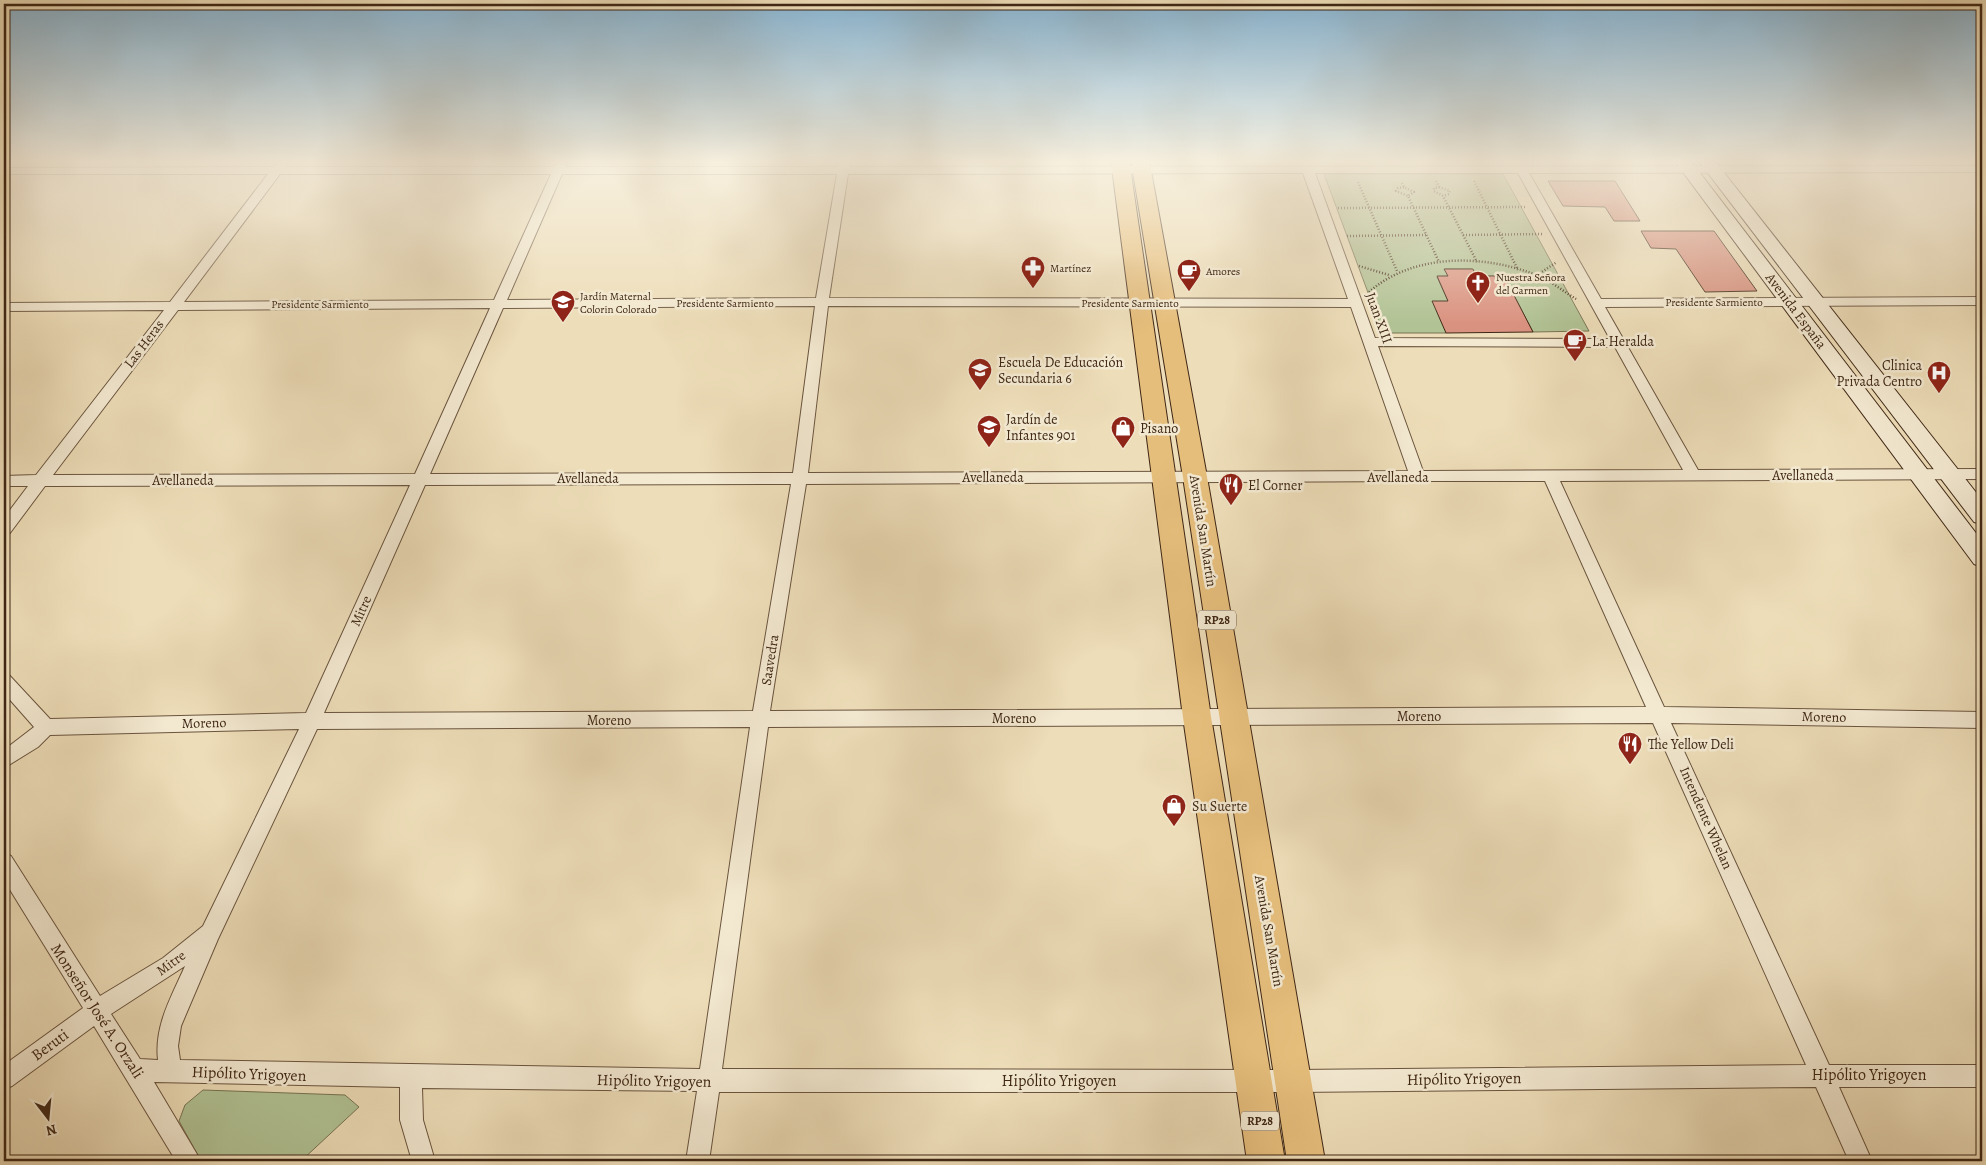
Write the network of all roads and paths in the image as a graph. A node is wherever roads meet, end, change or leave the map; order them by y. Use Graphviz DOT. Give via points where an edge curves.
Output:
graph roads {
  1 [pos="244,214"];
  2 [pos="539,214"];
  3 [pos="836,214"];
  4 [pos="1138,214"];
  5 [pos="1324,214"];
  6 [pos="1373,214"];
  7 [pos="1417,214"];
  8 [pos="1453,214"];
  9 [pos="1491,214"];
  10 [pos="1546,214"];
  11 [pos="1731,214"];
  12 [pos="1741,214"];
  13 [pos="1500,234"];
  14 [pos="1557,234"];
  15 [pos="1427,235"];
  16 [pos="1463,235"];
  17 [pos="1332,236"];
  18 [pos="1382,236"];
  19 [pos="1569,254"];
  20 [pos="1341,261"];
  21 [pos="1439,262"];
  22 [pos="1477,262"];
  23 [pos="1518,270"];
  24 [pos="1397,271"];
  25 [pos="1390,275"];
  26 [pos="1536,276"];
  27 [pos="1982,301"];
  28 [pos="822,302"];
  29 [pos="1356,302"];
  30 [pos="1789,302"];
  31 [pos="1816,302"];
  32 [pos="1151,303"];
  33 [pos="1596,303"];
  34 [pos="498,304"];
  35 [pos="175,305"];
  36 [pos="4,306"];
  37 [pos="1370,342"];
  38 [pos="1618,343"];
  39 [pos="1918,474"];
  40 [pos="1949,474"];
  41 [pos="1982,474"];
  42 [pos="1163,476"];
  43 [pos="1550,476"];
  44 [pos="1694,476"];
  45 [pos="800,477"];
  46 [pos="1195,477"];
  47 [pos="1418,477"];
  48 [pos="420,479"];
  49 [pos="4,481"];
  50 [pos="40,481"];
  51 [pos="1982,516"];
  52 [pos="4,529"];
  53 [pos="1982,558"];
  54 [pos="4,681"];
  55 [pos="1660,715"];
  56 [pos="1197,717"];
  57 [pos="1233,717"];
  58 [pos="312,720"];
  59 [pos="760,720"];
  60 [pos="1982,720"];
  61 [pos="46,727"];
  62 [pos="4,760"];
  63 [pos="4,862"];
  64 [pos="211,932"];
  65 [pos="96,1011"];
  66 [pos="136,1070"];
  67 [pos="170,1071"];
  68 [pos="1821,1075"];
  69 [pos="1982,1076"];
  70 [pos="4,1078"];
  71 [pos="413,1078"];
  72 [pos="1254,1080"];
  73 [pos="1294,1080"];
  74 [pos="710,1081"];
  75 [pos="190,1161"];
  76 [pos="422,1161"];
  77 [pos="698,1161"];
  78 [pos="1266,1161"];
  79 [pos="1306,1161"];
  80 [pos="1861,1161"];
  1 -- 35 [label="street, Las Heras"];
  2 -- 34 [label="street, Mitre"];
  3 -- 28 [label="street, Saavedra"];
  4 -- 32 [label="main road, Avenida San Martín / RP28"];
  5 -- 17 [label="street, Juan XIII"];
  6 -- 18 [label="path"];
  7 -- 15 [label="path"];
  8 -- 16 [label="path"];
  9 -- 13 [label="path"];
  10 -- 14 [label="street"];
  11 -- 30 [label="main road, Avenida España"];
  12 -- 31 [label="main road, Avenida España"];
  13 -- 14 [label="path"];
  13 -- 16 [label="path"];
  13 -- 23 [label="path"];
  14 -- 19 [label="street"];
  15 -- 18 [label="path"];
  15 -- 21 [label="path"];
  16 -- 22 [label="path"];
  17 -- 18 [label="path"];
  17 -- 20 [label="street, Juan XIII"];
  18 -- 24 [label="path"];
  19 -- 26 [label="path"];
  19 -- 33 [label="street"];
  20 -- 25 [label="path"];
  20 -- 29 [label="street, Juan XIII"];
  21 -- 22 [label="path"];
  21 -- 24 [label="path"];
  22 -- 23 [label="path"];
  23 -- 26 [label="path"];
  24 -- 25 [label="path"];
  25 -- 29 [label="path" via="1370,291 1364,302"];
  26 -- 33 [label="path" via="1582,303"];
  27 -- 31 [label="street, Presidente Sarmiento"];
  28 -- 32 [label="street, Presidente Sarmiento"];
  28 -- 34 [label="street, Presidente Sarmiento"];
  28 -- 45 [label="street, Saavedra"];
  29 -- 32 [label="street, Presidente Sarmiento"];
  29 -- 37 [label="street, Juan XIII"];
  30 -- 31 [label="street, Presidente Sarmiento"];
  30 -- 33 [label="street, Presidente Sarmiento"];
  30 -- 39 [label="main road, Avenida España"];
  31 -- 40 [label="main road, Avenida España"];
  32 -- 42 [label="main road, Avenida San Martín / RP28"];
  32 -- 46 [label="main road, Avenida San Martín / RP28"];
  33 -- 38 [label="street"];
  34 -- 35 [label="street, Presidente Sarmiento"];
  34 -- 48 [label="street, Mitre"];
  35 -- 36 [label="street, Presidente Sarmiento"];
  35 -- 50 [label="street, Las Heras"];
  37 -- 38 [label="street"];
  37 -- 47 [label="street, Juan XIII"];
  38 -- 44 [label="street"];
  39 -- 40 [label="street, Avellaneda"];
  39 -- 44 [label="street, Avellaneda"];
  39 -- 53 [label="main road, Avenida España"];
  40 -- 41 [label="street, Avellaneda"];
  40 -- 51 [label="main road, Avenida España"];
  42 -- 45 [label="street, Avellaneda"];
  42 -- 46 [label="street, Avellaneda"];
  42 -- 56 [label="main road, Avenida San Martín / RP28"];
  43 -- 44 [label="street, Avellaneda"];
  43 -- 47 [label="street, Avellaneda"];
  43 -- 55 [label="street, Intendente Whelan"];
  45 -- 48 [label="street, Avellaneda"];
  45 -- 59 [label="street, Saavedra"];
  46 -- 47 [label="street, Avellaneda"];
  46 -- 57 [label="main road, Avenida San Martín / RP28"];
  48 -- 50 [label="street, Avellaneda"];
  48 -- 58 [label="street, Mitre"];
  49 -- 50 [label="street, Avellaneda"];
  50 -- 52 [label="street, Las Heras"];
  54 -- 61 [label="street"];
  55 -- 57 [label="street, Moreno"];
  55 -- 60 [label="street, Moreno"];
  55 -- 68 [label="street, Intendente Whelan"];
  56 -- 57 [label="street, Moreno"];
  56 -- 59 [label="street, Moreno"];
  56 -- 72 [label="main road, Avenida San Martín / RP28"];
  57 -- 73 [label="main road, Avenida San Martín / RP28"];
  58 -- 59 [label="street, Moreno"];
  58 -- 61 [label="street, Moreno"];
  58 -- 64 [label="street, Mitre"];
  59 -- 74 [label="street, Saavedra"];
  61 -- 62 [label="street"];
  63 -- 65 [label="street, Monseñor José A. Orzali"];
  64 -- 65 [label="street, Mitre" via="170,965"];
  64 -- 67 [label="street" via="170,1025 167,1046"];
  65 -- 66 [label="street, Monseñor José A. Orzali"];
  65 -- 70 [label="street, Beruti"];
  66 -- 67 [label="street, Hipólito Yrigoyen"];
  66 -- 75 [label="street, Monseñor José A. Orzali"];
  67 -- 71 [label="street, Hipólito Yrigoyen"];
  68 -- 69 [label="street, Hipólito Yrigoyen"];
  68 -- 73 [label="street, Hipólito Yrigoyen"];
  68 -- 80 [label="street, Intendente Whelan"];
  71 -- 74 [label="street, Hipólito Yrigoyen"];
  71 -- 76 [label="street" via="408,1099"];
  72 -- 73 [label="street, Hipólito Yrigoyen"];
  72 -- 74 [label="street, Hipólito Yrigoyen"];
  72 -- 78 [label="main road, RP28"];
  73 -- 79 [label="main road, RP28"];
  74 -- 77 [label="street, Saavedra"];
}
